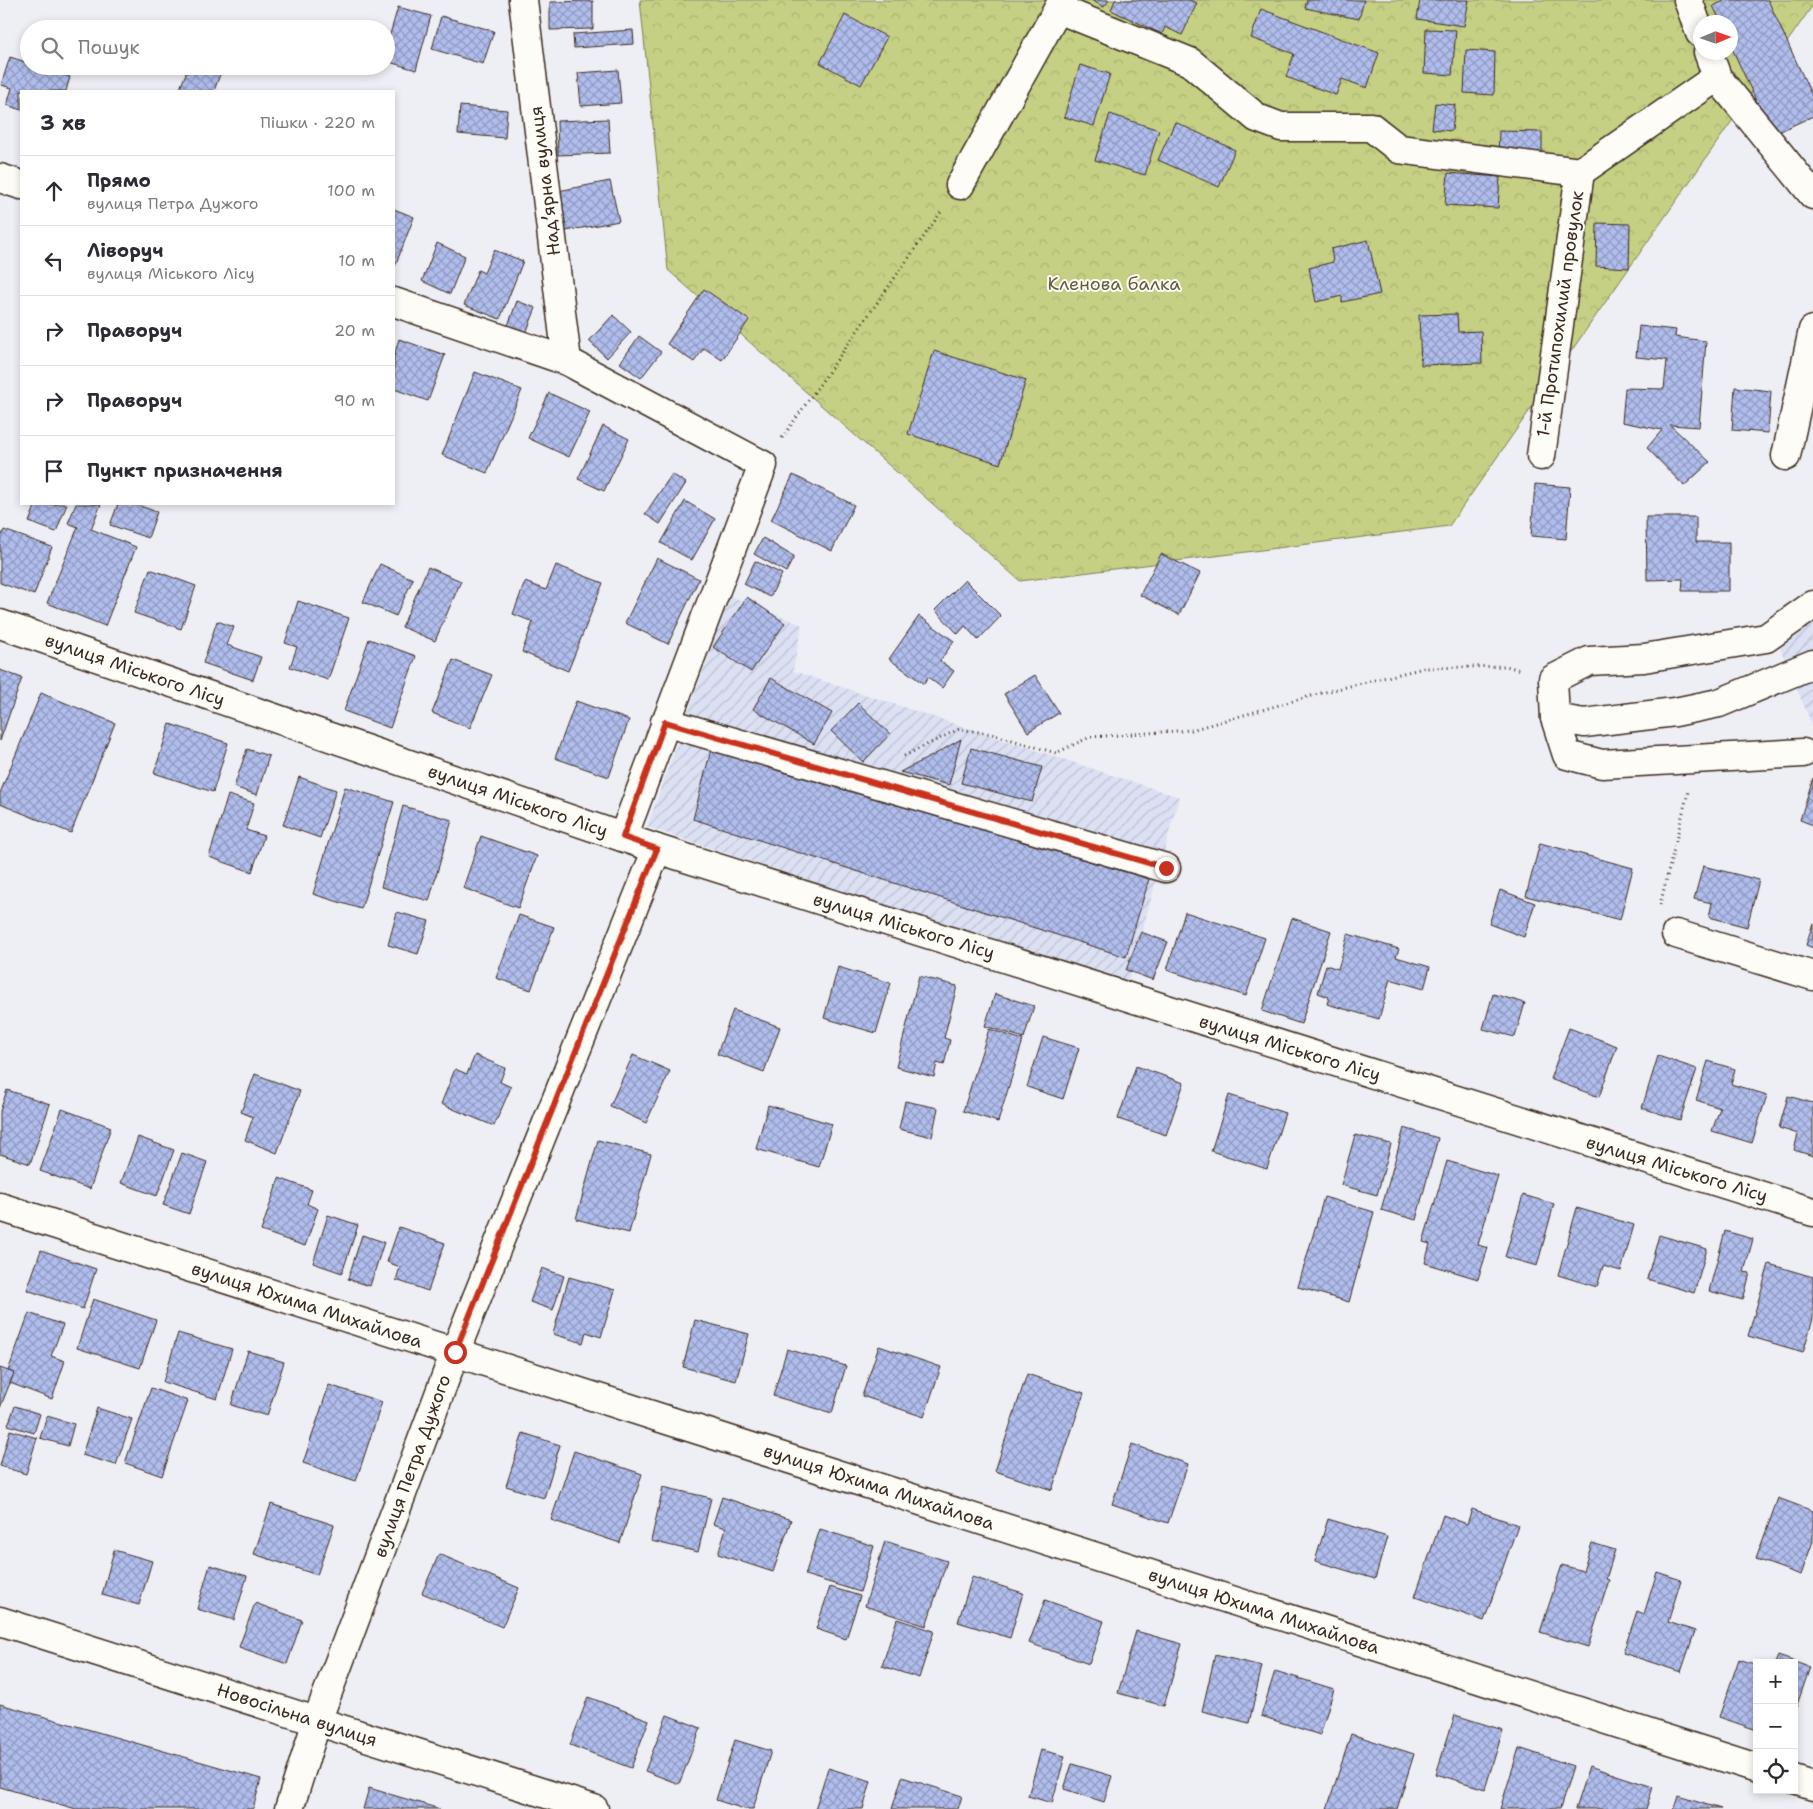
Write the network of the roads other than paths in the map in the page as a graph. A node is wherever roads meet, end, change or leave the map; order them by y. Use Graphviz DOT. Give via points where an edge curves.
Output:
graph roads {
  1 [pos="523,0"];
  2 [pos="1688,0"];
  3 [pos="1061,5"];
  4 [pos="1693,15"];
  5 [pos="1712,65"];
  6 [pos="1580,172"];
  7 [pos="0,178"];
  8 [pos="20,185"];
  9 [pos="960,185"];
  10 [pos="1813,195"];
  11 [pos="395,302"];
  12 [pos="1813,330"];
  13 [pos="567,361"];
  14 [pos="1541,456"];
  15 [pos="1786,456"];
  16 [pos="1813,605"];
  17 [pos="0,624"];
  18 [pos="1813,664"];
  19 [pos="1555,718"];
  20 [pos="665,722"];
  21 [pos="1803,753"];
  22 [pos="623,837"];
  23 [pos="657,849"];
  24 [pos="1166,868"];
  25 [pos="1676,934"];
  26 [pos="1813,976"];
  27 [pos="0,1207"];
  28 [pos="1813,1212"];
  29 [pos="455,1352"];
  30 [pos="0,1621"];
  31 [pos="317,1721"];
  32 [pos="1753,1767"];
  33 [pos="1798,1781"];
  34 [pos="1813,1786"];
  35 [pos="289,1809"];
  36 [pos="594,1809"];
  1 -- 13 [label="street, Надʼярна вулиця"];
  2 -- 4 [label="street"];
  3 -- 6 [label="street, 1-й Протипохилий провулок" via="1190,62 1257,118 1281,127 1371,127 1399,149"];
  3 -- 9 [label="street"];
  5 -- 6 [label="street, 1-й Протипохилий провулок"];
  5 -- 10 [label="street"];
  6 -- 14 [label="street, 1-й Протипохилий провулок"];
  7 -- 8 [label="street"];
  11 -- 13 [label="street"];
  12 -- 15 [label="street"];
  13 -- 20 [label="street" via="763,465"];
  16 -- 19 [label="street" via="1766,638 1644,658 1589,661 1553,679"];
  17 -- 22 [label="street, вулиця Міського Лісу"];
  18 -- 19 [label="street" via="1719,703 1584,723"];
  19 -- 21 [label="street" via="1566,755 1602,764"];
  20 -- 22 [label="street"];
  20 -- 24 [label="street"];
  22 -- 23 [label="street, вулиця Міського Лісу"];
  23 -- 28 [label="street, вулиця Міського Лісу"];
  23 -- 29 [label="street, вулиця Петра Дужого"];
  25 -- 26 [label="street"];
  27 -- 29 [label="street, вулиця Юхима Михайлова"];
  29 -- 31 [label="street, вулиця Петра Дужого"];
  29 -- 32 [label="street, вулиця Юхима Михайлова"];
  30 -- 31 [label="street, Новосільна вулиця"];
  31 -- 35 [label="street, вулиця Петра Дужого"];
  31 -- 36 [label="street, Новосільна вулиця"];
  33 -- 34 [label="street"];
}
